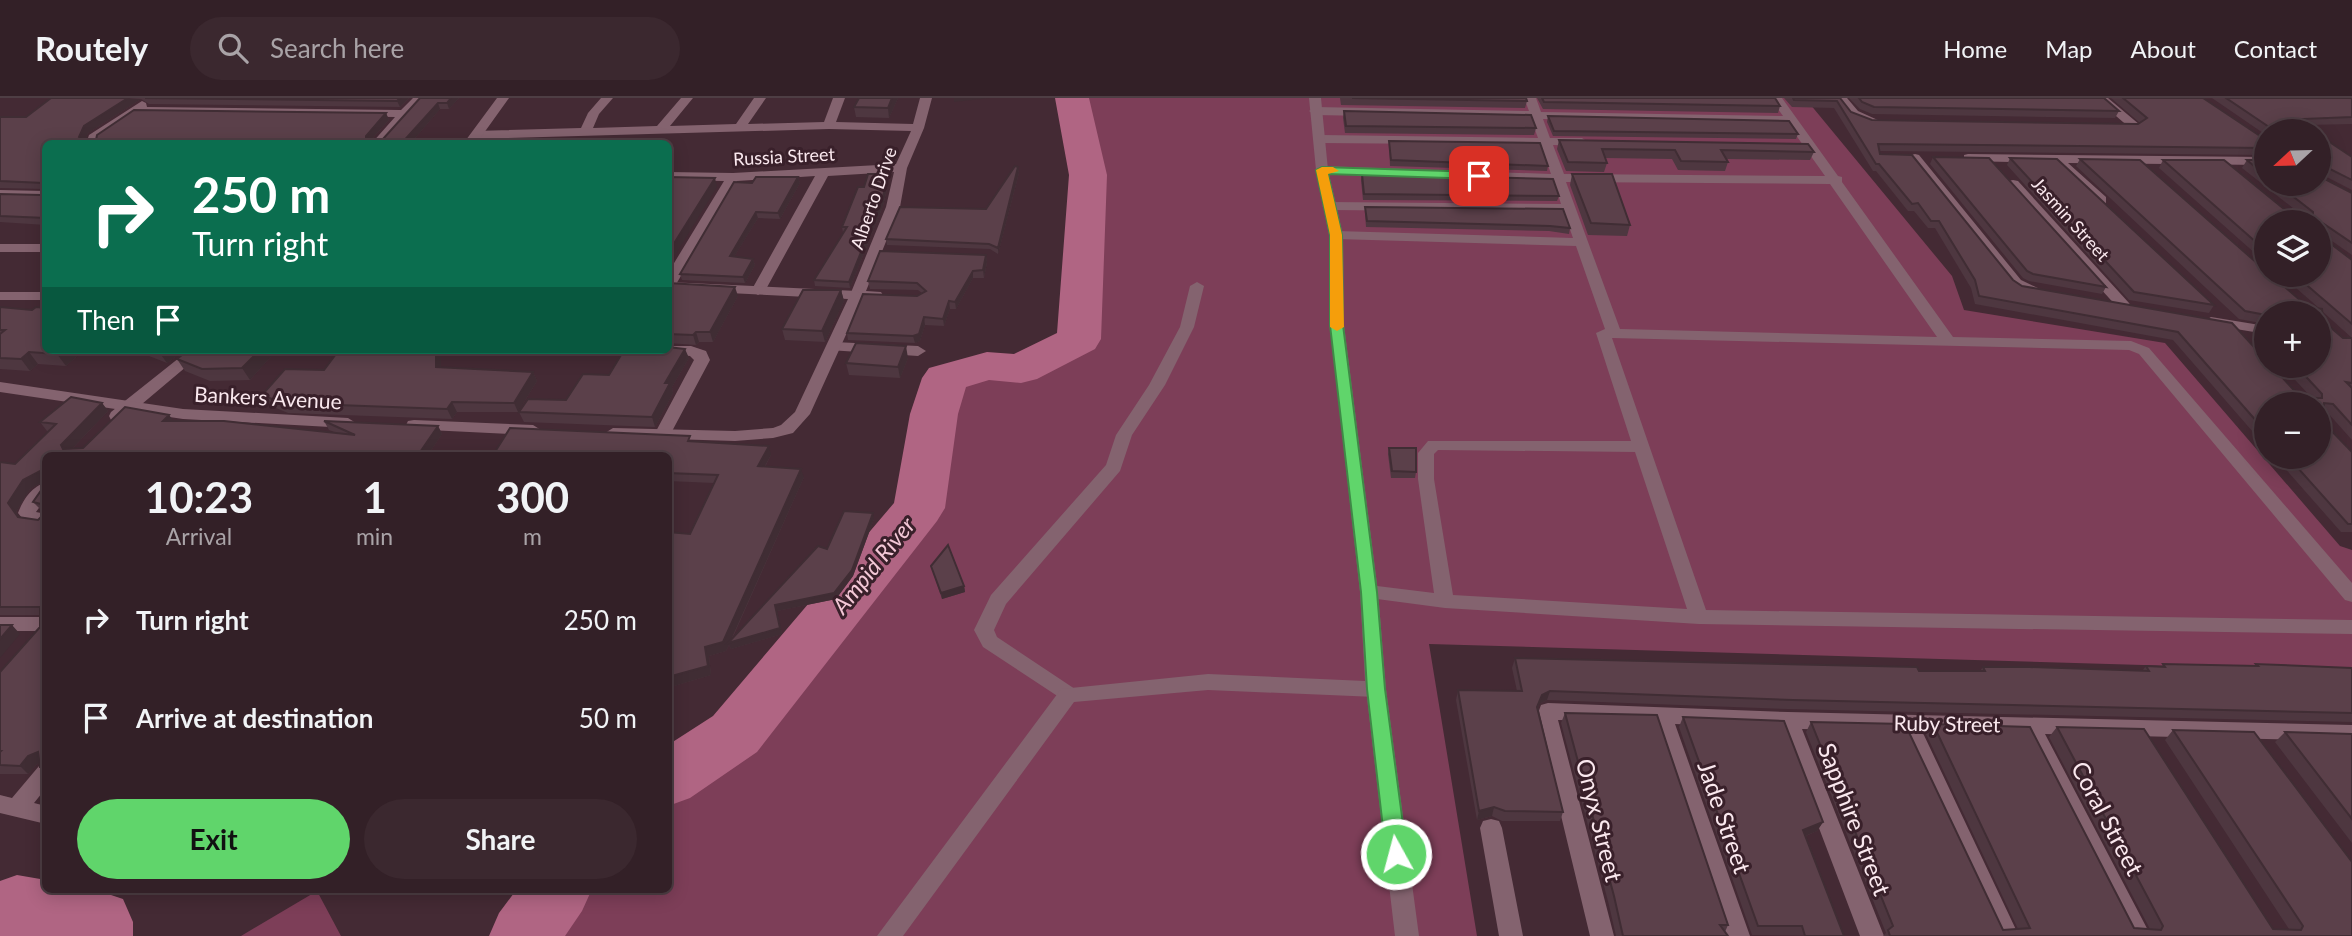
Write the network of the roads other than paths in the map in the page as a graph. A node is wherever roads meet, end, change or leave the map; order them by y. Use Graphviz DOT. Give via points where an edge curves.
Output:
graph roads {
  1 [pos="152,98"];
  2 [pos="419,98"];
  3 [pos="503,98"];
  4 [pos="607,98"];
  5 [pos="687,98"];
  6 [pos="760,98"];
  7 [pos="839,98"];
  8 [pos="926,98"];
  9 [pos="1530,98"];
  10 [pos="1776,98"];
  11 [pos="1841,98"];
  12 [pos="2101,98"];
  13 [pos="1315,104"];
  14 [pos="135,110"];
  15 [pos="1535,113"];
  16 [pos="405,114"];
  17 [pos="1791,120"];
  18 [pos="1883,121"];
  19 [pos="829,125"];
  20 [pos="2117,126"];
  21 [pos="739,128"];
  22 [pos="918,128"];
  23 [pos="661,129"];
  24 [pos="586,130"];
  25 [pos="472,139"];
  26 [pos="1321,139"];
  27 [pos="93,140"];
  28 [pos="381,140"];
  29 [pos="1545,142"];
  30 [pos="1600,143"];
  31 [pos="1795,146"];
  32 [pos="1809,146"];
  33 [pos="1916,158"];
  34 [pos="1952,158"];
  35 [pos="1990,159"];
  36 [pos="2058,160"];
  37 [pos="2140,161"];
  38 [pos="2254,163"];
  39 [pos="901,168"];
  40 [pos="1322,170"];
  41 [pos="824,172"];
  42 [pos="672,176"];
  43 [pos="733,177"];
  44 [pos="1558,178"];
  45 [pos="2160,178"];
  46 [pos="1837,180"];
  47 [pos="0,194"];
  48 [pos="42,195"];
  49 [pos="1329,206"];
  50 [pos="1569,208"];
  51 [pos="2116,215"];
  52 [pos="1336,235"];
  53 [pos="1582,242"];
  54 [pos="0,248"];
  55 [pos="42,248"];
  56 [pos="672,279"];
  57 [pos="672,286"];
  58 [pos="1197,286"];
  59 [pos="758,291"];
  60 [pos="2040,292"];
  61 [pos="857,295"];
  62 [pos="0,296"];
  63 [pos="42,296"];
  64 [pos="894,296"];
  65 [pos="2098,302"];
  66 [pos="2213,306"];
  67 [pos="2192,318"];
  68 [pos="2233,324"];
  69 [pos="2254,328"];
  70 [pos="1614,334"];
  71 [pos="1948,341"];
  72 [pos="2250,343"];
  73 [pos="834,346"];
  74 [pos="672,350"];
  75 [pos="918,351"];
  76 [pos="193,354"];
  77 [pos="0,387"];
  78 [pos="126,407"];
  79 [pos="361,423"];
  80 [pos="403,425"];
  81 [pos="107,426"];
  82 [pos="555,431"];
  83 [pos="597,432"];
  84 [pos="662,435"];
  85 [pos="1642,447"];
  86 [pos="42,492"];
  87 [pos="42,520"];
  88 [pos="1369,592"];
  89 [pos="2352,595"];
  90 [pos="1446,601"];
  91 [pos="1699,617"];
  92 [pos="0,624"];
  93 [pos="42,624"];
  94 [pos="42,626"];
  95 [pos="2352,627"];
  96 [pos="26,644"];
  97 [pos="1376,689"];
  98 [pos="1068,695"];
  99 [pos="1662,715"];
  100 [pos="1547,716"];
  101 [pos="1788,720"];
  102 [pos="1907,722"];
  103 [pos="2029,724"];
  104 [pos="2143,727"];
  105 [pos="2251,730"];
  106 [pos="2352,733"];
  107 [pos="2158,751"];
  108 [pos="2267,751"];
  109 [pos="42,776"];
  110 [pos="8,806"];
  111 [pos="42,814"];
  112 [pos="1491,828"];
  113 [pos="888,936"];
  114 [pos="1407,936"];
  115 [pos="1511,936"];
  116 [pos="1602,936"];
  117 [pos="1738,936"];
  118 [pos="1872,936"];
  119 [pos="2007,936"];
  120 [pos="2140,936"];
  1 -- 14 [label="street"];
  2 -- 16 [label="street"];
  3 -- 25 [label="street"];
  4 -- 24 [label="street"];
  5 -- 23 [label="street"];
  6 -- 21 [label="street"];
  7 -- 19 [label="street"];
  8 -- 22 [label="street, Alberto Drive"];
  9 -- 15 [label="street"];
  10 -- 17 [label="street"];
  11 -- 18 [label="street" via="1861,118"];
  12 -- 20 [label="street" via="2135,124"];
  13 -- 15 [label="street"];
  13 -- 26 [label="street"];
  14 -- 16 [label="street"];
  14 -- 27 [label="street"];
  15 -- 17 [label="street"];
  15 -- 29 [label="street"];
  16 -- 28 [label="street"];
  17 -- 32 [label="street"];
  19 -- 21 [label="street"];
  19 -- 22 [label="street"];
  21 -- 23 [label="street"];
  22 -- 39 [label="street, Alberto Drive"];
  23 -- 24 [label="street"];
  24 -- 25 [label="street"];
  26 -- 29 [label="street"];
  26 -- 40 [label="street"];
  29 -- 30 [label="street"];
  29 -- 44 [label="street"];
  31 -- 32 [label="street"];
  32 -- 46 [label="street"];
  33 -- 60 [label="street" via="2016,283"];
  34 -- 35 [label="street"];
  35 -- 36 [label="street"];
  35 -- 65 [label="street, Jasmin Street" via="2131,308"];
  36 -- 37 [label="street"];
  36 -- 51 [label="street"];
  37 -- 38 [label="street" via="2230,166"];
  37 -- 45 [label="street"];
  39 -- 41 [label="street, Russia Street"];
  39 -- 61 [label="street, Alberto Drive" via="882,251"];
  40 -- 44 [label="street"];
  40 -- 49 [label="street"];
  41 -- 43 [label="street, Russia Street"];
  41 -- 59 [label="street"];
  42 -- 43 [label="street, Russia Street"];
  43 -- 56 [label="street"];
  44 -- 46 [label="street"];
  44 -- 50 [label="street"];
  46 -- 71 [label="street"];
  47 -- 48 [label="street"];
  49 -- 50 [label="street"];
  49 -- 52 [label="street"];
  50 -- 53 [label="street"];
  52 -- 53 [label="street"];
  52 -- 88 [label="street" via="1337,325"];
  53 -- 70 [label="street"];
  54 -- 55 [label="street"];
  57 -- 59 [label="street"];
  58 -- 98 [label="street" via="1187,327 1124,435 1115,467 998,600 984,630 989,642"];
  59 -- 61 [label="street"];
  61 -- 64 [label="street"];
  61 -- 73 [label="street, Alberto Drive"];
  62 -- 63 [label="street"];
  66 -- 68 [label="street"];
  67 -- 68 [label="street"];
  68 -- 69 [label="street"];
  68 -- 72 [label="street"];
  70 -- 71 [label="street"];
  70 -- 85 [label="street" via="1603,333"];
  71 -- 89 [label="street" via="2131,345 2144,351"];
  73 -- 75 [label="street"];
  73 -- 84 [label="street, Alberto Drive" via="802,414 787,429 736,436"];
  74 -- 84 [label="street" via="701,354 702,360"];
  76 -- 78 [label="street"];
  77 -- 78 [label="street, Bankers Avenue"];
  78 -- 79 [label="street, Bankers Avenue" via="222,418"];
  78 -- 81 [label="street"];
  80 -- 82 [label="street"];
  83 -- 84 [label="street"];
  85 -- 90 [label="street" via="1434,445 1426,453 1426,479"];
  85 -- 91 [label="street"];
  86 -- 87 [label="street" via="27,513"];
  88 -- 90 [label="street"];
  88 -- 97 [label="street"];
  90 -- 91 [label="street"];
  91 -- 95 [label="street"];
  92 -- 93 [label="street"];
  94 -- 96 [label="street"];
  97 -- 98 [label="street" via="1208,682"];
  97 -- 114 [label="street"];
  98 -- 113 [label="street"];
  99 -- 100 [label="street, Ruby Street" via="1552,710"];
  99 -- 101 [label="street, Ruby Street"];
  99 -- 117 [label="street, Jade Street"];
  100 -- 116 [label="street, Onyx Street"];
  101 -- 102 [label="street, Ruby Street"];
  101 -- 118 [label="street, Sapphire Street"];
  102 -- 103 [label="street, Ruby Street"];
  102 -- 119 [label="street"];
  103 -- 104 [label="street, Ruby Street"];
  103 -- 120 [label="street, Coral Street"];
  104 -- 105 [label="street, Ruby Street"];
  104 -- 107 [label="street"];
  105 -- 106 [label="street, Ruby Street"];
  105 -- 108 [label="street"];
  109 -- 110 [label="street"];
  110 -- 111 [label="street"];
  112 -- 115 [label="street"];
}
